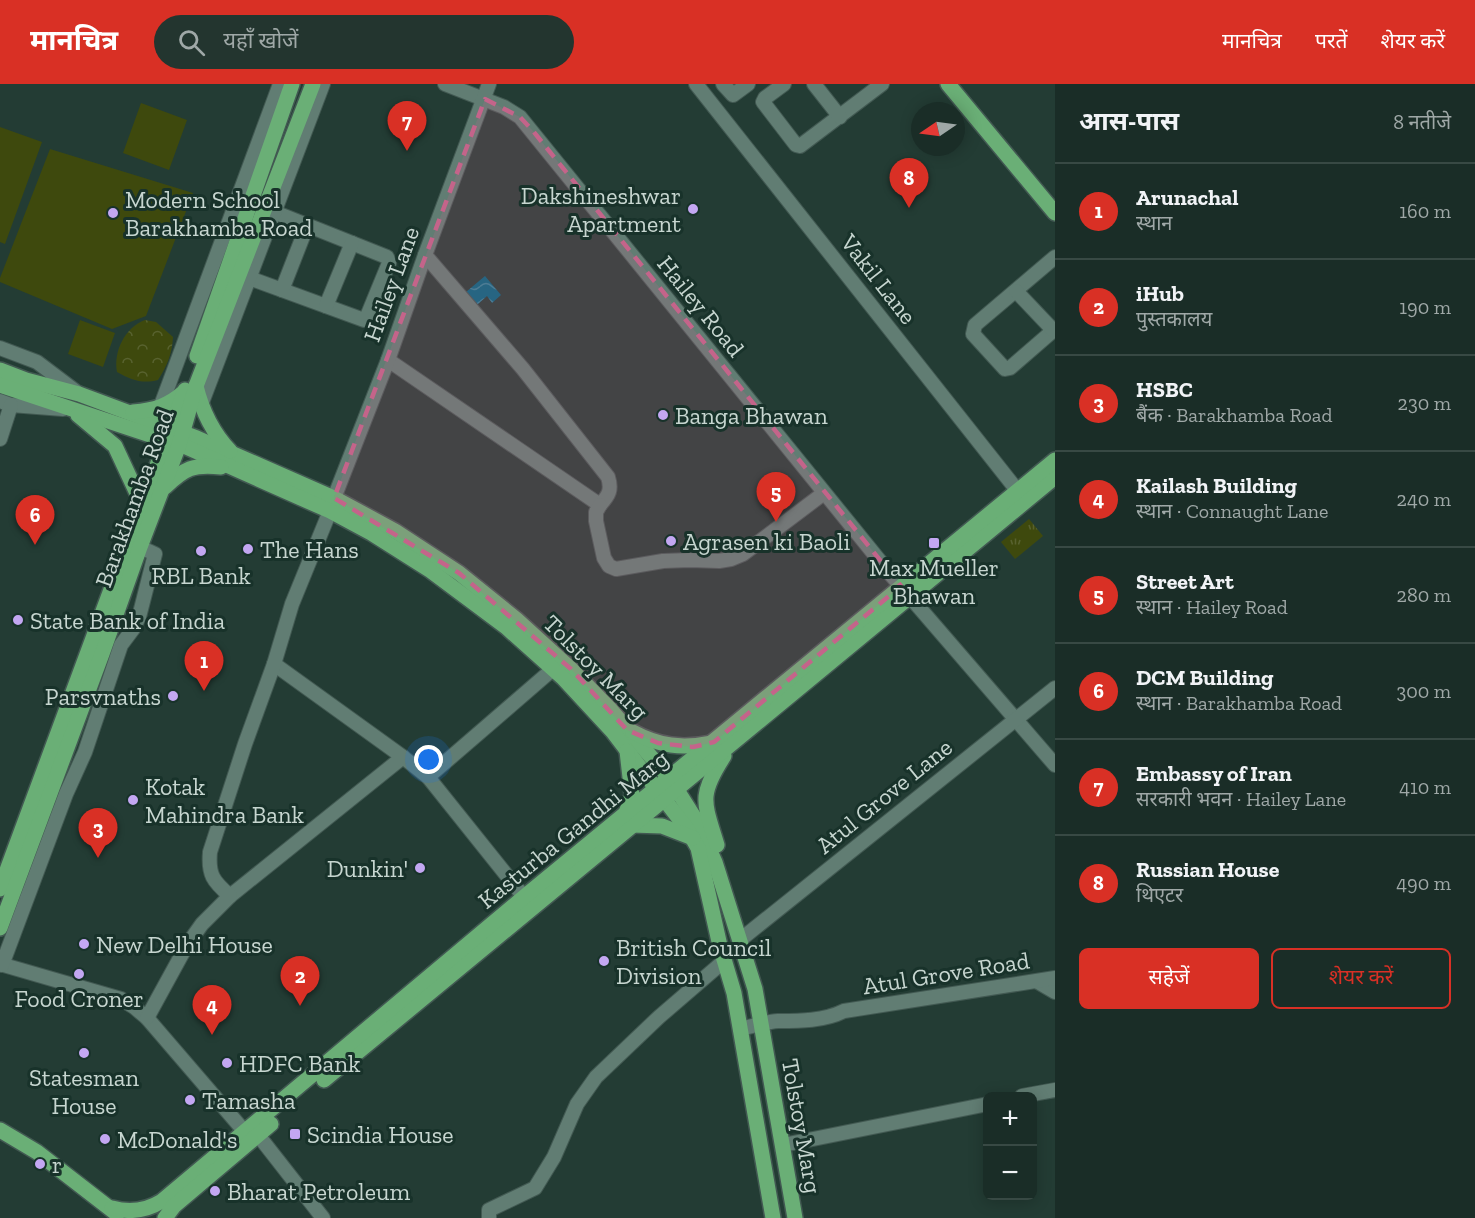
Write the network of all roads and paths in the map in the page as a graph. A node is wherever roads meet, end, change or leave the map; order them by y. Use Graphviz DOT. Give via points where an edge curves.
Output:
graph roads {
  1 [pos="280,84"];
  2 [pos="292,84"];
  3 [pos="313,84"];
  4 [pos="323,84"];
  5 [pos="445,84"];
  6 [pos="489,84"];
  7 [pos="696,84"];
  8 [pos="723,84"];
  9 [pos="748,84"];
  10 [pos="784,84"];
  11 [pos="814,84"];
  12 [pos="882,84"];
  13 [pos="948,84"];
  14 [pos="485,99"];
  15 [pos="840,117"];
  16 [pos="274,212"];
  17 [pos="1055,213"];
  18 [pos="308,226"];
  19 [pos="352,243"];
  20 [pos="425,255"];
  21 [pos="1055,257"];
  22 [pos="249,278"];
  23 [pos="282,290"];
  24 [pos="1016,291"];
  25 [pos="326,306"];
  26 [pos="1054,330"];
  27 [pos="0,348"];
  28 [pos="388,360"];
  29 [pos="0,370"];
  30 [pos="0,385"];
  31 [pos="191,388"];
  32 [pos="79,394"];
  33 [pos="5,403"];
  34 [pos="201,405"];
  35 [pos="160,408"];
  36 [pos="74,410"];
  37 [pos="124,412"];
  38 [pos="176,437"];
  39 [pos="0,439"];
  40 [pos="1055,460"];
  41 [pos="232,461"];
  42 [pos="1055,477"];
  43 [pos="161,492"];
  44 [pos="824,493"];
  45 [pos="1022,496"];
  46 [pos="142,504"];
  47 [pos="332,504"];
  48 [pos="600,505"];
  49 [pos="140,547"];
  50 [pos="906,591"];
  51 [pos="274,663"];
  52 [pos="553,669"];
  53 [pos="1055,688"];
  54 [pos="1016,719"];
  55 [pos="627,730"];
  56 [pos="714,742"];
  57 [pos="732,745"];
  58 [pos="627,750"];
  59 [pos="403,757"];
  60 [pos="1055,765"];
  61 [pos="428,777"];
  62 [pos="673,784"];
  63 [pos="659,793"];
  64 [pos="629,819"];
  65 [pos="36,830"];
  66 [pos="51,835"];
  67 [pos="693,838"];
  68 [pos="0,889"];
  69 [pos="230,896"];
  70 [pos="524,897"];
  71 [pos="734,918"];
  72 [pos="0,928"];
  73 [pos="740,940"];
  74 [pos="724,961"];
  75 [pos="1,965"];
  76 [pos="1055,978"];
  77 [pos="1038,982"];
  78 [pos="1055,992"];
  79 [pos="147,1018"];
  80 [pos="761,1024"];
  81 [pos="740,1029"];
  82 [pos="1055,1090"];
  83 [pos="1037,1093"];
  84 [pos="983,1105"];
  85 [pos="0,1130"];
  86 [pos="251,1133"];
  87 [pos="783,1145"];
  88 [pos="116,1213"];
  89 [pos="165,1218"];
  90 [pos="323,1218"];
  91 [pos="489,1218"];
  92 [pos="773,1218"];
  93 [pos="795,1218"];
  1 -- 35 [label="street"];
  2 -- 31 [label="main road, Barakhamba Road"];
  3 -- 31 [label="main road, Barakhamba Road"];
  4 -- 16 [label="street"];
  5 -- 14 [label="street, Hailey Road"];
  6 -- 14 [label="street, Hailey Lane"];
  7 -- 45 [label="street, Vakil Lane"];
  8 -- 9 [label="street" via="733,95"];
  10 -- 15 [label="street" via="763,102 796,145 802,146"];
  11 -- 15 [label="street"];
  12 -- 15 [label="street"];
  13 -- 17 [label="main road"];
  14 -- 20 [label="street, Hailey Lane"];
  14 -- 44 [label="street, Hailey Road" via="520,117 533,131"];
  16 -- 18 [label="street"];
  16 -- 22 [label="street"];
  18 -- 19 [label="street"];
  18 -- 23 [label="street"];
  19 -- 25 [label="street"];
  19 -- 25 [label="street" via="387,257 374,300 364,320"];
  20 -- 28 [label="street, Hailey Lane"];
  20 -- 48 [label="street" via="523,369 608,477 611,488"];
  21 -- 24 [label="street"];
  22 -- 23 [label="street"];
  22 -- 34 [label="street"];
  23 -- 25 [label="street"];
  24 -- 26 [label="street"];
  24 -- 26 [label="street" via="973,330 1001,367 1010,368"];
  27 -- 32 [label="street" via="37,362"];
  28 -- 47 [label="street, Hailey Lane"];
  28 -- 48 [label="street"];
  29 -- 32 [label="main road"];
  30 -- 36 [label="main road"];
  31 -- 34 [label="main road"];
  31 -- 35 [label="main road"];
  31 -- 38 [label="main road, Barakhamba Road"];
  32 -- 37 [label="main road"];
  33 -- 36 [label="street"];
  33 -- 39 [label="street"];
  34 -- 41 [label="main road"];
  35 -- 37 [label="main road"];
  36 -- 38 [label="main road"];
  36 -- 46 [label="main road" via="114,444"];
  37 -- 38 [label="main road"];
  38 -- 41 [label="main road, Tolstoy Marg"];
  38 -- 43 [label="main road, Barakhamba Road"];
  38 -- 46 [label="main road, Barakhamba Road"];
  40 -- 45 [label="main road, Kasturba Gandhi Marg"];
  41 -- 43 [label="main road" via="190,468"];
  41 -- 47 [label="main road, Tolstoy Marg"];
  42 -- 45 [label="main road, Kasturba Gandhi Marg"];
  43 -- 49 [label="main road, Barakhamba Road"];
  44 -- 48 [label="street" via="731,559 663,561 616,569 604,558 596,520"];
  44 -- 50 [label="street, Hailey Road"];
  45 -- 50 [label="main road, Kasturba Gandhi Marg"];
  46 -- 68 [label="main road, Barakhamba Road"];
  47 -- 51 [label="street, Hailey Lane" via="292,604"];
  47 -- 52 [label="main road, Tolstoy Marg" via="448,582"];
  47 -- 55 [label="main road, Tolstoy Marg" via="405,537 471,583 571,669"];
  49 -- 65 [label="main road, Barakhamba Road"];
  49 -- 66 [label="street" via="155,554 138,617 121,645 85,752"];
  50 -- 54 [label="street"];
  50 -- 56 [label="main road, Kasturba Gandhi Marg"];
  50 -- 57 [label="main road, Kasturba Gandhi Marg"];
  51 -- 59 [label="street"];
  51 -- 69 [label="street, Hailey Lane" via="210,852 214,882"];
  52 -- 58 [label="main road, Tolstoy Marg"];
  52 -- 61 [label="street"];
  53 -- 54 [label="street, Atul Grove Lane"];
  54 -- 60 [label="street"];
  54 -- 73 [label="street, Atul Grove Lane"];
  55 -- 56 [label="main road" via="670,745 693,747"];
  55 -- 62 [label="main road, Tolstoy Marg"];
  56 -- 62 [label="main road, Kasturba Gandhi Marg"];
  57 -- 62 [label="main road, Kasturba Gandhi Marg"];
  57 -- 71 [label="main road" via="711,776 705,807 730,888"];
  58 -- 63 [label="main road, Tolstoy Marg"];
  58 -- 64 [label="main road" via="632,795"];
  59 -- 61 [label="street"];
  59 -- 69 [label="street"];
  61 -- 70 [label="street"];
  62 -- 63 [label="main road, Kasturba Gandhi Marg"];
  62 -- 71 [label="main road, Tolstoy Marg" via="709,844"];
  63 -- 64 [label="main road, Kasturba Gandhi Marg"];
  63 -- 67 [label="main road, Tolstoy Marg"];
  64 -- 67 [label="main road"];
  64 -- 70 [label="main road, Kasturba Gandhi Marg"];
  64 -- 86 [label="main road, Kasturba Gandhi Marg"];
  65 -- 66 [label="street"];
  65 -- 72 [label="main road, Barakhamba Road"];
  66 -- 75 [label="street"];
  67 -- 74 [label="main road, Tolstoy Marg"];
  69 -- 79 [label="street" via="187,945"];
  70 -- 86 [label="main road, Kasturba Gandhi Marg"];
  71 -- 73 [label="main road, Tolstoy Marg"];
  73 -- 80 [label="main road, Tolstoy Marg"];
  74 -- 81 [label="main road, Tolstoy Marg"];
  74 -- 91 [label="street" via="596,1077 577,1104 554,1157 535,1188 489,1210"];
  75 -- 79 [label="street" via="121,999"];
  76 -- 77 [label="street, Atul Grove Road"];
  77 -- 78 [label="street"];
  77 -- 80 [label="street, Atul Grove Road" via="844,1011 836,1016"];
  79 -- 86 [label="street"];
  80 -- 81 [label="street, Atul Grove Road"];
  80 -- 87 [label="main road, Tolstoy Marg"];
  81 -- 92 [label="main road, Tolstoy Marg"];
  82 -- 83 [label="street"];
  84 -- 87 [label="street"];
  85 -- 88 [label="main road" via="37,1152"];
  86 -- 88 [label="main road, Kasturba Gandhi Marg" via="157,1204"];
  86 -- 89 [label="main road, Kasturba Gandhi Marg"];
  86 -- 90 [label="street"];
  87 -- 93 [label="main road, Tolstoy Marg"];
}
